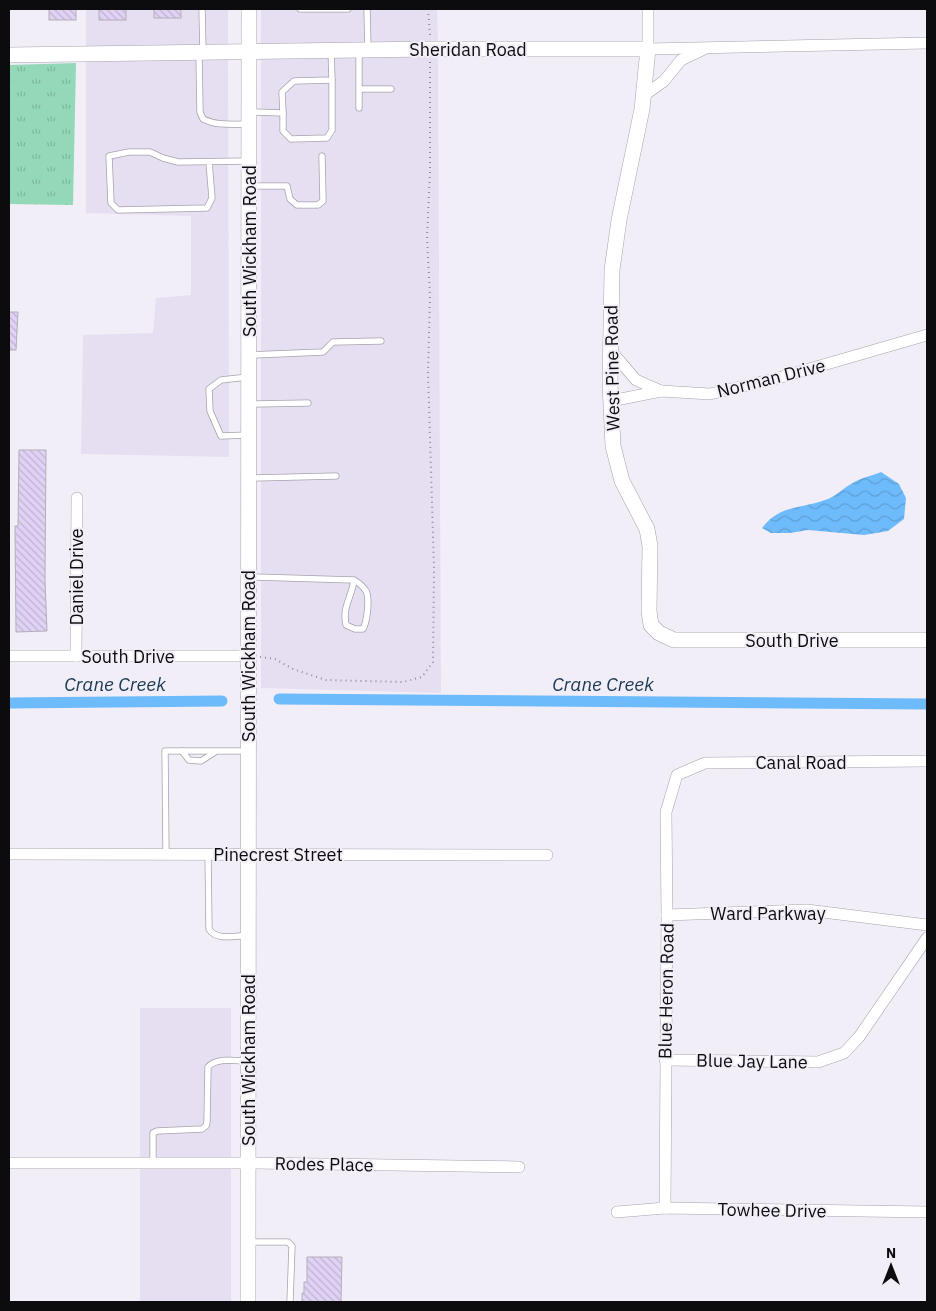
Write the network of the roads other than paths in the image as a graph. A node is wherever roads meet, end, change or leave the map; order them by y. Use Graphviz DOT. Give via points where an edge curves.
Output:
graph roads {
  1 [pos="202,9"];
  2 [pos="249,9"];
  3 [pos="300,9"];
  4 [pos="348,9"];
  5 [pos="367,9"];
  6 [pos="648,9"];
  7 [pos="927,43"];
  8 [pos="707,48"];
  9 [pos="648,49"];
  10 [pos="331,50"];
  11 [pos="363,50"];
  12 [pos="249,51"];
  13 [pos="201,52"];
  14 [pos="9,55"];
  15 [pos="332,80"];
  16 [pos="360,89"];
  17 [pos="391,89"];
  18 [pos="643,96"];
  19 [pos="359,108"];
  20 [pos="282,113"];
  21 [pos="249,118"];
  22 [pos="322,156"];
  23 [pos="249,161"];
  24 [pos="209,162"];
  25 [pos="249,186"];
  26 [pos="927,334"];
  27 [pos="381,341"];
  28 [pos="611,351"];
  29 [pos="248,355"];
  30 [pos="248,377"];
  31 [pos="661,392"];
  32 [pos="611,401"];
  33 [pos="308,403"];
  34 [pos="248,404"];
  35 [pos="248,436"];
  36 [pos="336,476"];
  37 [pos="248,478"];
  38 [pos="77,498"];
  39 [pos="248,577"];
  40 [pos="354,580"];
  41 [pos="659,633"];
  42 [pos="927,640"];
  43 [pos="9,656"];
  44 [pos="76,656"];
  45 [pos="248,656"];
  46 [pos="182,751"];
  47 [pos="216,751"];
  48 [pos="248,751"];
  49 [pos="927,761"];
  50 [pos="678,775"];
  51 [pos="9,854"];
  52 [pos="166,854"];
  53 [pos="208,854"];
  54 [pos="248,854"];
  55 [pos="547,855"];
  56 [pos="667,915"];
  57 [pos="927,925"];
  58 [pos="248,935"];
  59 [pos="927,938"];
  60 [pos="665,1060"];
  61 [pos="248,1061"];
  62 [pos="9,1163"];
  63 [pos="153,1163"];
  64 [pos="248,1163"];
  65 [pos="519,1167"];
  66 [pos="665,1208"];
  67 [pos="616,1212"];
  68 [pos="927,1212"];
  69 [pos="248,1242"];
  70 [pos="248,1302"];
  71 [pos="290,1302"];
  1 -- 13 [label="lane"];
  2 -- 12 [label="street, South Wickham Road"];
  3 -- 4 [label="lane"];
  5 -- 11 [label="lane"];
  6 -- 9 [label="street, West Pine Road"];
  7 -- 8 [label="street, Sheridan Road"];
  8 -- 9 [label="street, Sheridan Road"];
  8 -- 18 [label="street" via="681,60 664,81"];
  9 -- 11 [label="street, Sheridan Road"];
  9 -- 18 [label="street, West Pine Road"];
  10 -- 11 [label="street, Sheridan Road"];
  10 -- 12 [label="street, Sheridan Road"];
  10 -- 15 [label="lane"];
  11 -- 16 [label="lane"];
  12 -- 13 [label="street, Sheridan Road"];
  12 -- 21 [label="street, South Wickham Road"];
  13 -- 14 [label="street, Sheridan Road"];
  13 -- 21 [label="lane" via="200,112 203,119 222,124"];
  15 -- 20 [label="lane" via="294,80 282,92"];
  15 -- 20 [label="lane" via="332,130 327,138 291,139 282,131"];
  16 -- 17 [label="lane"];
  16 -- 19 [label="lane"];
  18 -- 28 [label="street, West Pine Road" via="612,270"];
  20 -- 21 [label="lane"];
  21 -- 23 [label="street, South Wickham Road"];
  22 -- 25 [label="lane" via="322,201 318,205 296,205 290,199 287,186"];
  23 -- 24 [label="lane"];
  23 -- 25 [label="street, South Wickham Road"];
  24 -- 24 [label="lane" via="178,162 150,152 109,156 111,203 118,210 207,208 212,198"];
  25 -- 29 [label="street, South Wickham Road"];
  26 -- 31 [label="street, Norman Drive" via="778,378 710,394"];
  27 -- 29 [label="lane" via="333,342 323,352"];
  28 -- 31 [label="street" via="636,380"];
  28 -- 32 [label="street, West Pine Road"];
  29 -- 30 [label="street, South Wickham Road"];
  30 -- 34 [label="street, South Wickham Road"];
  30 -- 35 [label="lane" via="221,380 209,390 210,412 221,436"];
  31 -- 32 [label="street, Norman Drive"];
  32 -- 41 [label="street, West Pine Road" via="613,446 622,481 647,529 650,546 649,610 651,625"];
  33 -- 34 [label="lane"];
  34 -- 35 [label="street, South Wickham Road"];
  35 -- 37 [label="street, South Wickham Road"];
  36 -- 37 [label="lane"];
  37 -- 39 [label="street, South Wickham Road"];
  38 -- 44 [label="street, Daniel Drive"];
  39 -- 40 [label="lane"];
  39 -- 45 [label="street, South Wickham Road"];
  40 -- 40 [label="lane" via="344,616 346,625 363,629 367,622 368,593"];
  41 -- 42 [label="street, South Drive" via="674,640"];
  43 -- 44 [label="street, South Drive"];
  44 -- 45 [label="street, South Drive"];
  45 -- 48 [label="street, South Wickham Road"];
  46 -- 47 [label="lane"];
  46 -- 47 [label="lane" via="189,760 201,761"];
  46 -- 52 [label="lane" via="164,751"];
  47 -- 48 [label="lane"];
  48 -- 54 [label="street, South Wickham Road"];
  49 -- 50 [label="street, Canal Road" via="705,762"];
  50 -- 56 [label="street, Blue Heron Road" via="666,812"];
  51 -- 52 [label="street, Pinecrest Street"];
  52 -- 53 [label="street, Pinecrest Street"];
  53 -- 54 [label="street, Pinecrest Street"];
  53 -- 58 [label="lane" via="209,929 218,936"];
  54 -- 55 [label="street, Pinecrest Street"];
  54 -- 58 [label="street, South Wickham Road"];
  56 -- 57 [label="street, Ward Parkway" via="807,910"];
  56 -- 60 [label="street, Blue Heron Road"];
  58 -- 61 [label="street, South Wickham Road"];
  59 -- 60 [label="street, Blue Jay Lane" via="844,1054 818,1062"];
  60 -- 66 [label="street, Blue Heron Road"];
  61 -- 63 [label="lane" via="217,1061 208,1066 206,1126 153,1133"];
  61 -- 64 [label="street, South Wickham Road"];
  62 -- 63 [label="street, Rodes Place"];
  63 -- 64 [label="street, Rodes Place"];
  64 -- 65 [label="street, Rodes Place"];
  64 -- 69 [label="street, South Wickham Road"];
  66 -- 67 [label="street, Towhee Drive"];
  66 -- 68 [label="street, Towhee Drive"];
  69 -- 70 [label="street, South Wickham Road"];
  69 -- 71 [label="lane" via="288,1242 292,1246"];
}
